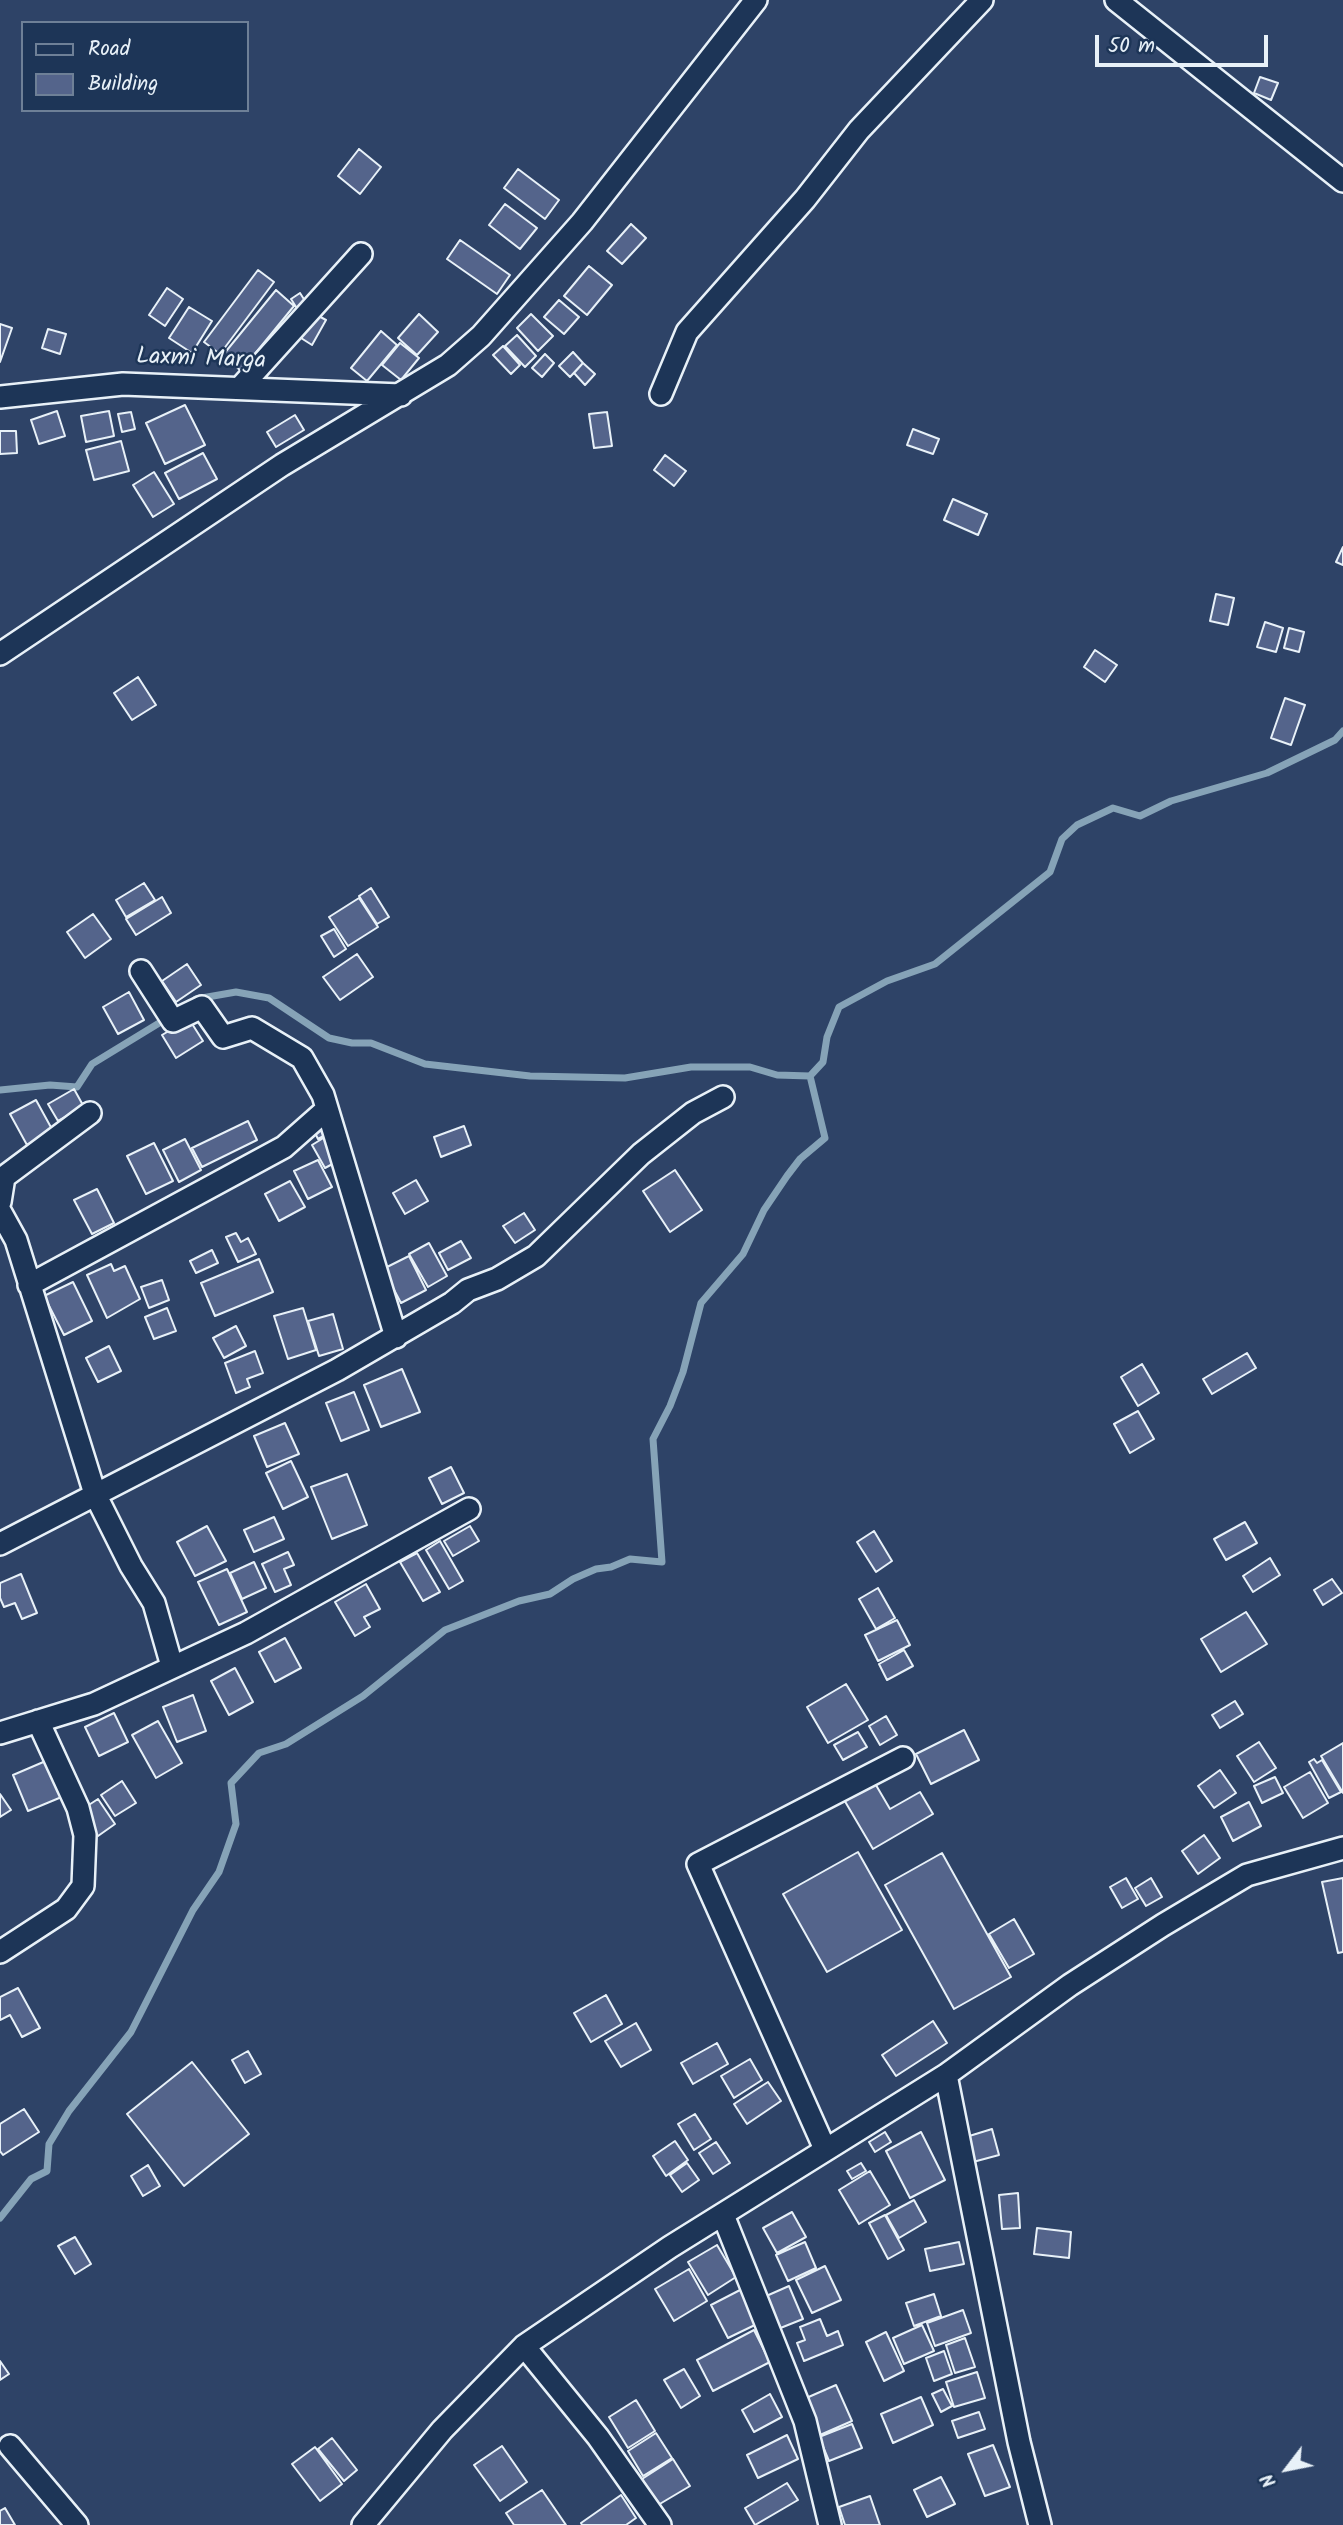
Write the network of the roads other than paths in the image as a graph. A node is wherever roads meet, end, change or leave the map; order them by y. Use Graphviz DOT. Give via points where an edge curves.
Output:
graph roads {
  1 [pos="757,0"];
  2 [pos="982,0"];
  3 [pos="1116,0"];
  4 [pos="1343,181"];
  5 [pos="361,254"];
  6 [pos="240,388"];
  7 [pos="661,394"];
  8 [pos="401,395"];
  9 [pos="0,397"];
  10 [pos="0,654"];
  11 [pos="141,971"];
  12 [pos="723,1097"];
  13 [pos="327,1109"];
  14 [pos="90,1113"];
  15 [pos="0,1202"];
  16 [pos="0,1211"];
  17 [pos="29,1285"];
  18 [pos="396,1337"];
  19 [pos="95,1494"];
  20 [pos="469,1509"];
  21 [pos="0,1544"];
  22 [pos="172,1666"];
  23 [pos="38,1721"];
  24 [pos="0,1733"];
  25 [pos="903,1758"];
  26 [pos="1343,1847"];
  27 [pos="0,1952"];
  28 [pos="946,2075"];
  29 [pos="825,2149"];
  30 [pos="723,2214"];
  31 [pos="524,2346"];
  32 [pos="10,2446"];
  33 [pos="77,2525"];
  34 [pos="363,2525"];
  35 [pos="660,2525"];
  36 [pos="830,2525"];
  37 [pos="1040,2525"];
  1 -- 8 [label="street" via="539,274 448,365"];
  2 -- 7 [label="street" via="859,130 805,199 687,332"];
  3 -- 4 [label="street"];
  5 -- 6 [label="street"];
  6 -- 8 [label="street, Laxmi Marga"];
  6 -- 9 [label="street, Laxmi Marga" via="123,384"];
  8 -- 10 [label="street" via="282,465"];
  11 -- 13 [label="street" via="173,1021 202,1007 223,1037 252,1028 302,1058"];
  12 -- 18 [label="street" via="693,1113 641,1154 536,1256 468,1290"];
  13 -- 17 [label="street" via="284,1147"];
  13 -- 18 [label="street"];
  14 -- 15 [label="street" via="4,1177"];
  16 -- 17 [label="street" via="16,1240"];
  17 -- 19 [label="street"];
  18 -- 19 [label="street"];
  19 -- 21 [label="street"];
  19 -- 22 [label="street" via="154,1603"];
  20 -- 22 [label="street" via="306,1602"];
  22 -- 23 [label="street" via="94,1704"];
  23 -- 24 [label="street"];
  23 -- 27 [label="street" via="78,1808 85,1835 83,1886 66,1909"];
  25 -- 29 [label="street" via="698,1864"];
  26 -- 28 [label="street" via="1247,1875 1070,1985"];
  28 -- 29 [label="street"];
  28 -- 37 [label="street" via="1019,2442"];
  29 -- 30 [label="street"];
  30 -- 31 [label="street"];
  30 -- 36 [label="street" via="805,2421"];
  31 -- 34 [label="street" via="442,2430"];
  31 -- 35 [label="street" via="598,2437"];
  32 -- 33 [label="street"];
}
